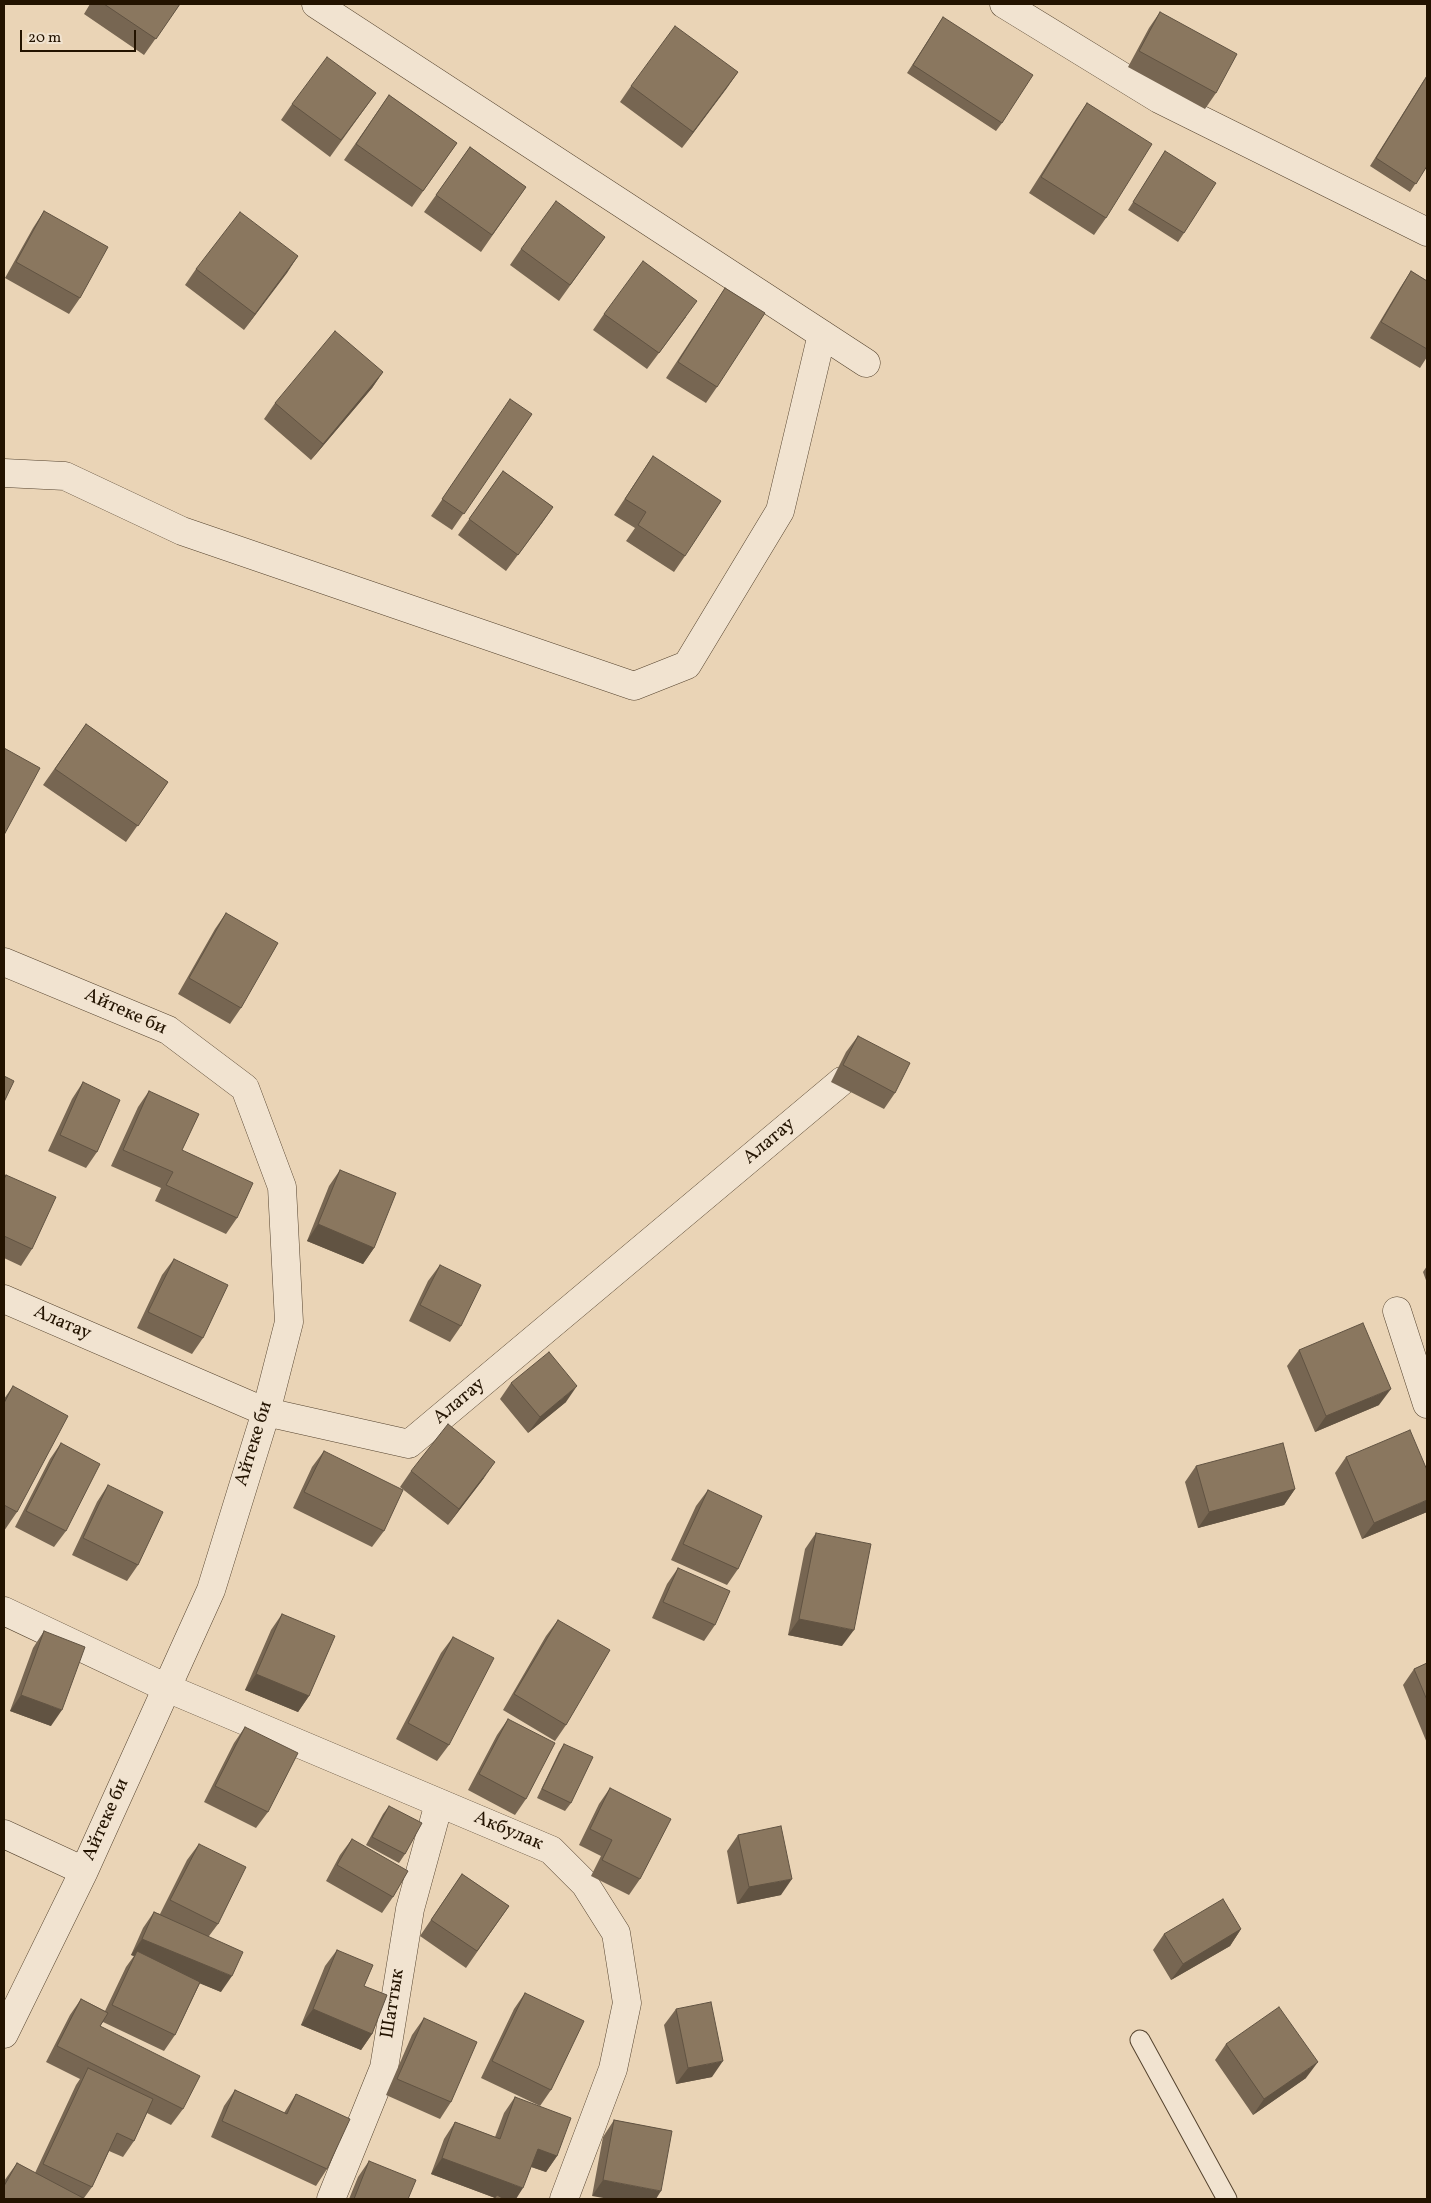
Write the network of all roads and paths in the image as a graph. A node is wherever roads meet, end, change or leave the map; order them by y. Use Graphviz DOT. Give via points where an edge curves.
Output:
graph roads {
  1 [pos="316,4"];
  2 [pos="1004,4"];
  3 [pos="1427,232"];
  4 [pos="822,334"];
  5 [pos="866,363"];
  6 [pos="4,473"];
  7 [pos="4,962"];
  8 [pos="842,1081"];
  9 [pos="4,1299"];
  10 [pos="1397,1311"];
  11 [pos="1427,1404"];
  12 [pos="266,1412"];
  13 [pos="4,1611"];
  14 [pos="167,1688"];
  15 [pos="439,1803"];
  16 [pos="4,1834"];
  17 [pos="84,1872"];
  18 [pos="4,2034"];
  19 [pos="1140,2040"];
  20 [pos="331,2199"];
  21 [pos="564,2199"];
  22 [pos="1227,2199"];
  1 -- 4 [label="street"];
  2 -- 3 [label="street" via="1160,99"];
  4 -- 5 [label="street"];
  4 -- 6 [label="street" via="780,511 687,665 634,686 182,531 65,476"];
  7 -- 12 [label="street, Айтеке би" via="168,1030 245,1088 282,1188 289,1322"];
  8 -- 12 [label="street, Алатау" via="410,1444"];
  9 -- 12 [label="street, Алатау"];
  10 -- 11 [label="street"];
  12 -- 14 [label="street, Айтеке би" via="211,1590"];
  13 -- 14 [label="street, Акбулак"];
  14 -- 15 [label="street, Акбулак"];
  14 -- 17 [label="street, Айтеке би"];
  15 -- 20 [label="street, Шаттык" via="410,1908 384,2068"];
  15 -- 21 [label="street, Акбулак" via="551,1850 585,1884 616,1933 627,2003 613,2069"];
  16 -- 17 [label="street"];
  17 -- 18 [label="street, Айтеке би"];
  19 -- 22 [label="lane"];
}
